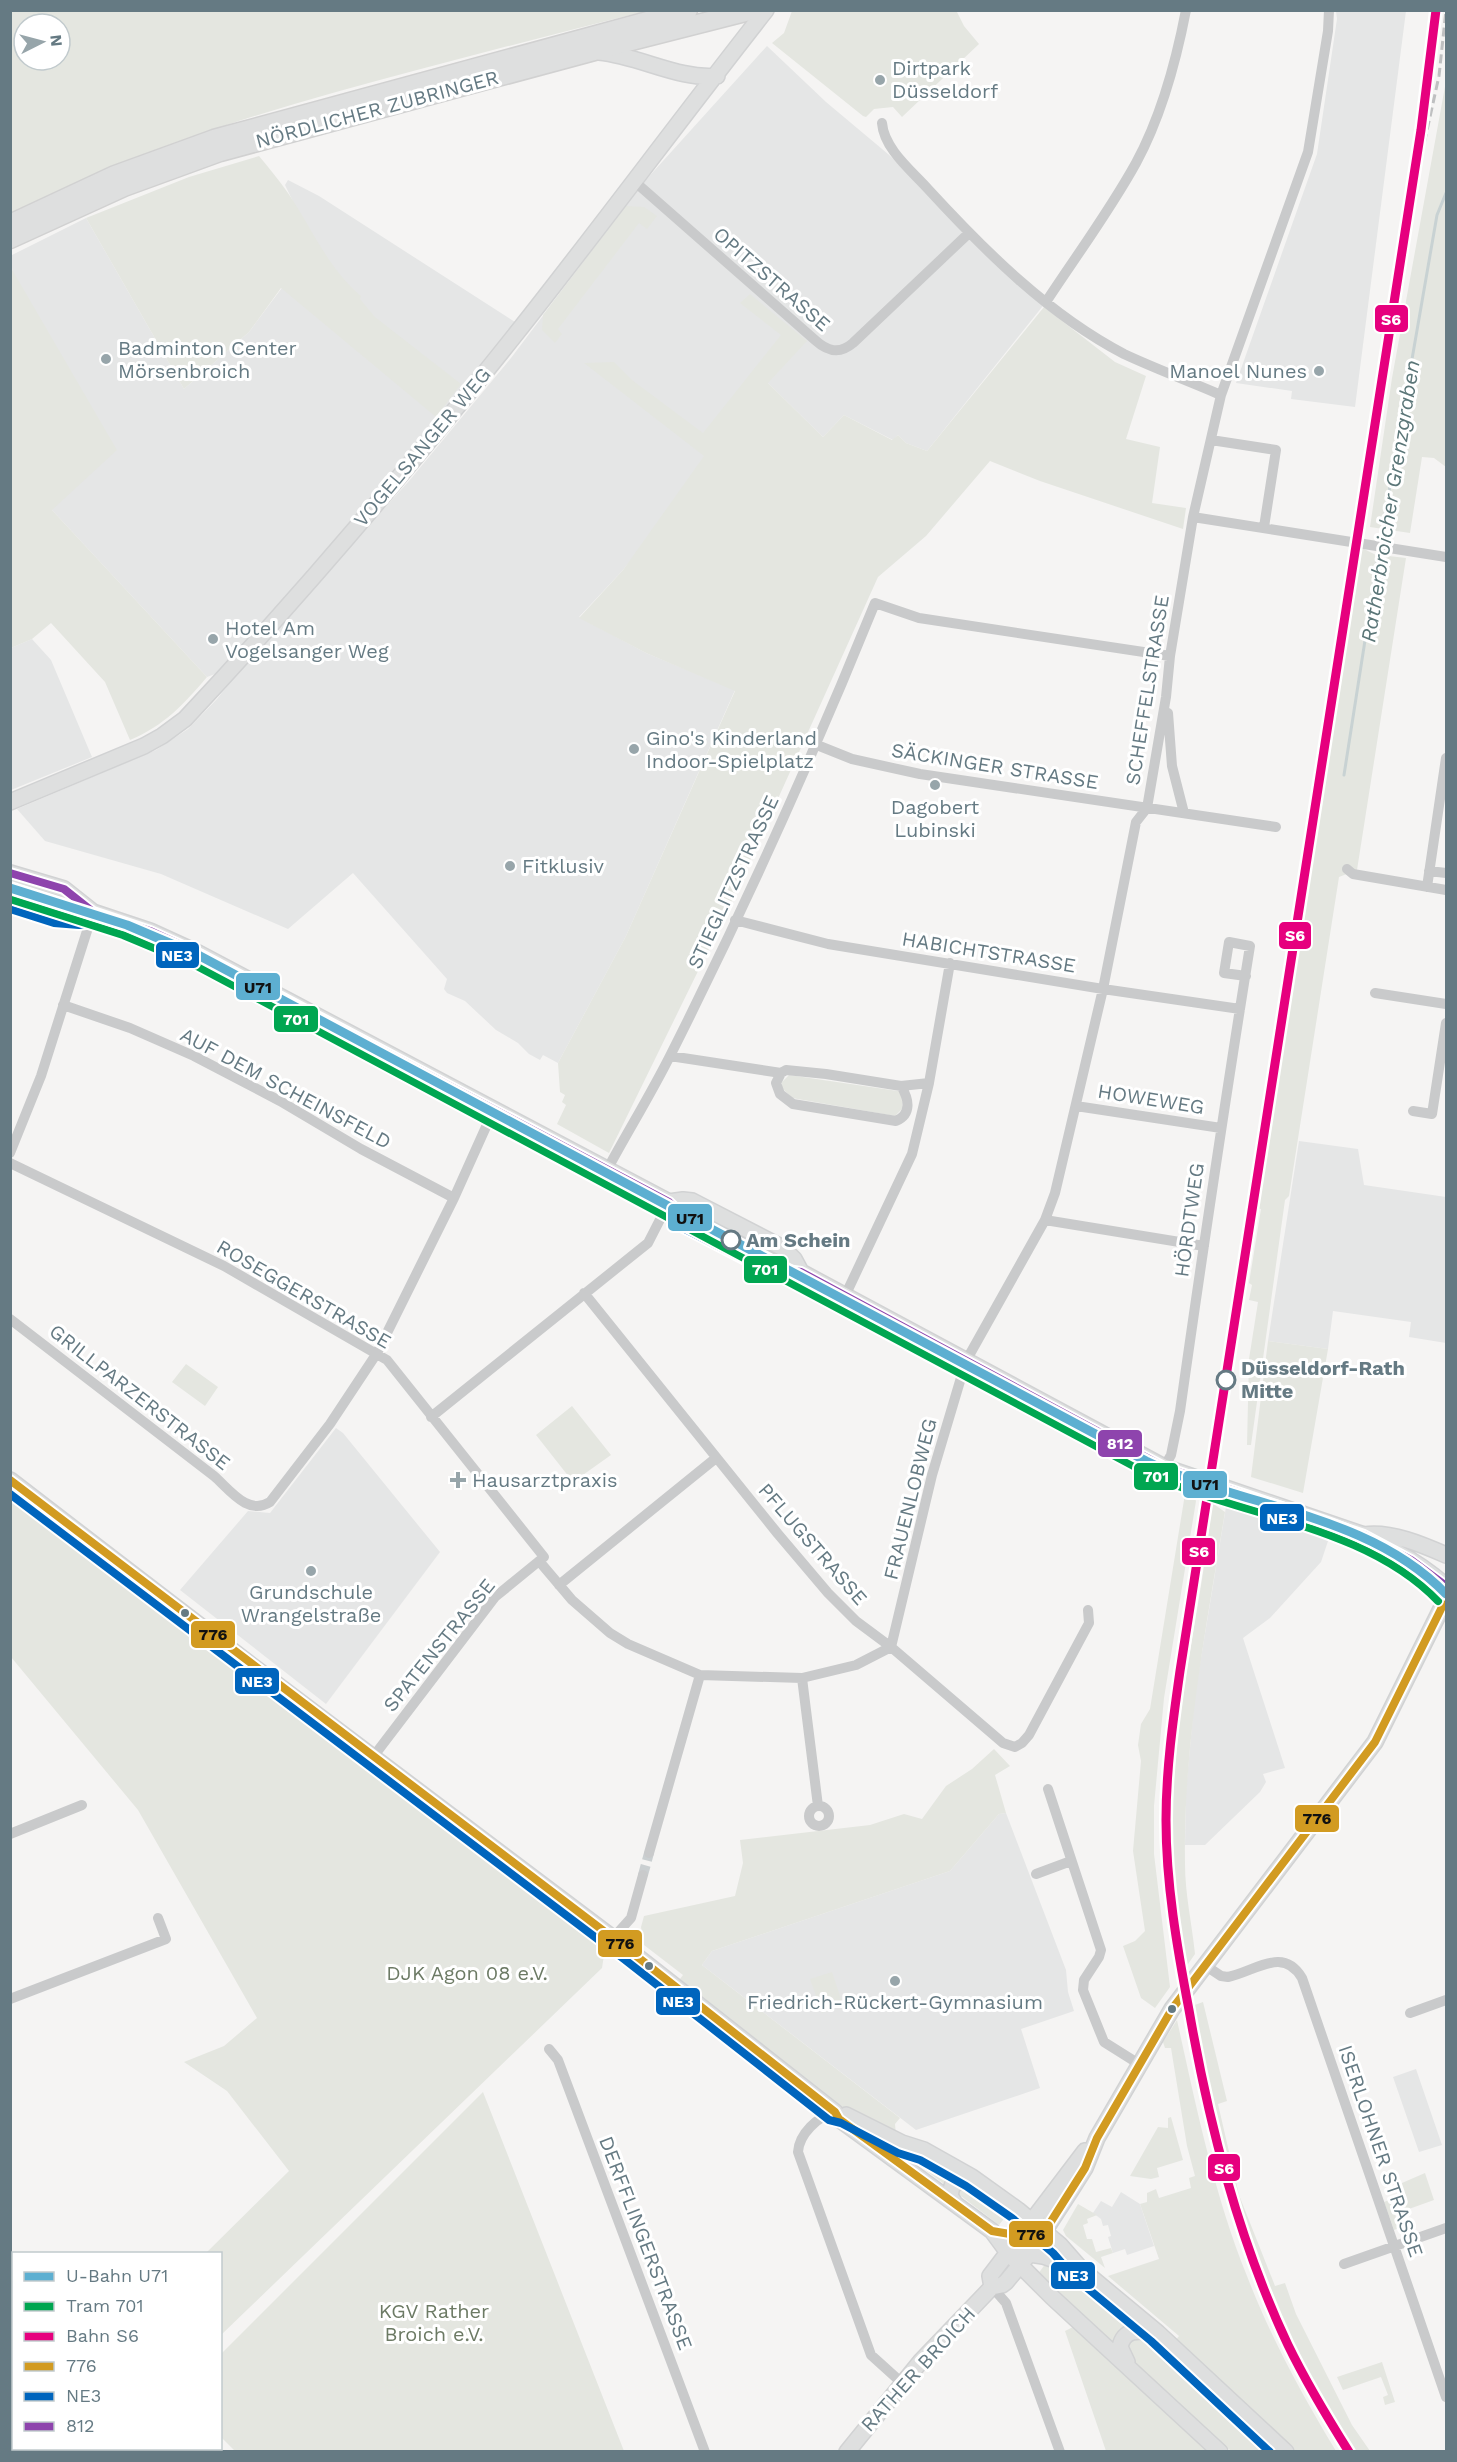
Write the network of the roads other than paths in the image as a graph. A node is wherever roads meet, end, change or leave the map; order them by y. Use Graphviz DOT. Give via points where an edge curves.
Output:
graph roads {
  1 [pos="688,10"];
  2 [pos="753,10"];
  3 [pos="766,10"];
  4 [pos="1186,10"];
  5 [pos="1329,10"];
  6 [pos="594,51"];
  7 [pos="686,75"];
  8 [pos="717,76"];
  9 [pos="697,101"];
  10 [pos="882,123"];
  11 [pos="634,181"];
  12 [pos="10,224"];
  13 [pos="969,233"];
  14 [pos="10,239"];
  15 [pos="1046,302"];
  16 [pos="1221,395"];
  17 [pos="1211,440"];
  18 [pos="1193,517"];
  19 [pos="1264,527"];
  20 [pos="1446,557"];
  21 [pos="1170,656"];
  22 [pos="1166,697"];
  23 [pos="817,744"];
  24 [pos="1446,758"];
  25 [pos="10,802"];
  26 [pos="1147,808"];
  27 [pos="1184,813"];
  28 [pos="1276,827"];
  29 [pos="1347,869"];
  30 [pos="1429,871"];
  31 [pos="10,873"];
  32 [pos="1446,873"];
  33 [pos="1427,886"];
  34 [pos="1446,890"];
  35 [pos="10,898"];
  36 [pos="93,912"];
  37 [pos="735,920"];
  38 [pos="950,963"];
  39 [pos="1246,976"];
  40 [pos="1103,989"];
  41 [pos="1375,993"];
  42 [pos="1446,1004"];
  43 [pos="63,1005"];
  44 [pos="1240,1009"];
  45 [pos="1446,1023"];
  46 [pos="670,1056"];
  47 [pos="781,1073"];
  48 [pos="930,1083"];
  49 [pos="901,1086"];
  50 [pos="1076,1106"];
  51 [pos="494,1109"];
  52 [pos="1413,1111"];
  53 [pos="896,1121"];
  54 [pos="919,1126"];
  55 [pos="1221,1128"];
  56 [pos="10,1153"];
  57 [pos="10,1163"];
  58 [pos="608,1170"];
  59 [pos="454,1198"];
  60 [pos="669,1202"];
  61 [pos="1045,1220"];
  62 [pos="1204,1246"];
  63 [pos="585,1293"];
  64 [pos="845,1296"];
  65 [pos="10,1319"];
  66 [pos="377,1353"];
  67 [pos="966,1361"];
  68 [pos="431,1418"];
  69 [pos="716,1458"];
  70 [pos="1164,1467"];
  71 [pos="10,1480"];
  72 [pos="1364,1535"];
  73 [pos="1446,1556"];
  74 [pos="542,1559"];
  75 [pos="559,1585"];
  76 [pos="1446,1586"];
  77 [pos="1446,1599"];
  78 [pos="1088,1610"];
  79 [pos="891,1647"];
  80 [pos="700,1675"];
  81 [pos="802,1678"];
  82 [pos="373,1757"];
  83 [pos="1048,1789"];
  84 [pos="82,1805"];
  85 [pos="818,1806"];
  86 [pos="10,1834"];
  87 [pos="649,1853"];
  88 [pos="1071,1861"];
  89 [pos="1036,1874"];
  90 [pos="643,1875"];
  91 [pos="158,1918"];
  92 [pos="613,1938"];
  93 [pos="1206,1966"];
  94 [pos="10,1999"];
  95 [pos="1446,2000"];
  96 [pos="1410,2013"];
  97 [pos="549,2049"];
  98 [pos="1139,2064"];
  99 [pos="835,2112"];
  100 [pos="972,2177"];
  101 [pos="954,2202"];
  102 [pos="1039,2227"];
  103 [pos="1446,2228"];
  104 [pos="992,2231"];
  105 [pos="1022,2236"];
  106 [pos="1395,2247"];
  107 [pos="1009,2254"];
  108 [pos="1025,2259"];
  109 [pos="1344,2264"];
  110 [pos="1081,2269"];
  111 [pos="1006,2282"];
  112 [pos="1037,2282"];
  113 [pos="992,2287"];
  114 [pos="1158,2333"];
  115 [pos="1130,2367"];
  116 [pos="903,2383"];
  117 [pos="1446,2397"];
  118 [pos="1271,2446"];
  119 [pos="705,2451"];
  120 [pos="847,2451"];
  121 [pos="1060,2451"];
  122 [pos="1221,2451"];
  123 [pos="1286,2451"];
  1 -- 12 [label="main road, NÖRDLICHER ZUBRINGER" via="214,139 116,175"];
  2 -- 6 [label="main road, NÖRDLICHER ZUBRINGER"];
  3 -- 8 [label="main road, VOGELSANGER WEG"];
  4 -- 15 [label="street" via="1161,105 1143,148 1098,228"];
  5 -- 16 [label="street, SCHEFFELSTRASSE" via="1308,152"];
  6 -- 7 [label="main road" via="633,57"];
  6 -- 14 [label="main road, NÖRDLICHER ZUBRINGER" via="220,152 124,187"];
  7 -- 8 [label="main road"];
  7 -- 9 [label="main road" via="697,91"];
  8 -- 9 [label="main road, VOGELSANGER WEG"];
  9 -- 11 [label="main road, VOGELSANGER WEG"];
  10 -- 13 [label="street" via="890,145 903,162"];
  11 -- 13 [label="street, OPITZSTRASSE" via="831,351 853,344"];
  11 -- 25 [label="main road, VOGELSANGER WEG" via="432,438 185,719 144,746"];
  13 -- 15 [label="street"];
  15 -- 16 [label="street" via="1124,353"];
  16 -- 17 [label="street, SCHEFFELSTRASSE"];
  17 -- 18 [label="street, SCHEFFELSTRASSE"];
  17 -- 19 [label="street" via="1276,450"];
  18 -- 19 [label="street"];
  18 -- 21 [label="street, SCHEFFELSTRASSE"];
  19 -- 20 [label="street"];
  21 -- 22 [label="street, SCHEFFELSTRASSE"];
  21 -- 23 [label="street, STIEGLITZSTRASSE" via="919,618 875,603"];
  22 -- 26 [label="street, SCHEFFELSTRASSE"];
  22 -- 27 [label="street" via="1172,766"];
  23 -- 26 [label="street, SÄCKINGER STRASSE" via="852,759 890,768"];
  23 -- 37 [label="street, STIEGLITZSTRASSE"];
  24 -- 30 [label="street"];
  26 -- 27 [label="street, SÄCKINGER STRASSE"];
  26 -- 40 [label="street, SCHEFFELSTRASSE" via="1136,822"];
  27 -- 28 [label="street, SÄCKINGER STRASSE"];
  29 -- 33 [label="street" via="1353,874"];
  30 -- 32 [label="street"];
  30 -- 33 [label="street"];
  31 -- 36 [label="main road" via="64,890"];
  33 -- 34 [label="street"];
  35 -- 36 [label="main road" via="56,913"];
  36 -- 43 [label="street"];
  36 -- 51 [label="main road" via="196,952"];
  37 -- 38 [label="street, HABICHTSTRASSE" via="828,944"];
  37 -- 46 [label="street, STIEGLITZSTRASSE"];
  38 -- 40 [label="street, HABICHTSTRASSE"];
  38 -- 48 [label="street"];
  39 -- 44 [label="street, HÖRDTWEG"];
  40 -- 44 [label="street, HABICHTSTRASSE"];
  40 -- 50 [label="street, SCHEFFELSTRASSE"];
  41 -- 42 [label="street"];
  43 -- 56 [label="street" via="42,1076"];
  43 -- 59 [label="street, AUF DEM SCHEINSFELD" via="194,1056"];
  44 -- 55 [label="street, HÖRDTWEG"];
  45 -- 52 [label="street" via="1432,1114"];
  46 -- 47 [label="street"];
  46 -- 58 [label="street, STIEGLITZSTRASSE"];
  47 -- 49 [label="street" via="786,1070 826,1074"];
  47 -- 53 [label="street" via="777,1089 788,1102"];
  48 -- 49 [label="street"];
  48 -- 54 [label="street"];
  49 -- 53 [label="street" via="908,1108"];
  50 -- 55 [label="street, HOWEWEG"];
  50 -- 61 [label="street, SCHEFFELSTRASSE" via="1061,1174"];
  51 -- 58 [label="main road"];
  51 -- 59 [label="street"];
  53 -- 54 [label="street"];
  54 -- 64 [label="street" via="906,1171"];
  55 -- 62 [label="street, HÖRDTWEG"];
  57 -- 66 [label="street, ROSEGGERSTRASSE" via="224,1266"];
  58 -- 60 [label="main road"];
  59 -- 66 [label="street"];
  60 -- 63 [label="street" via="648,1243"];
  60 -- 64 [label="main road" via="684,1217"];
  61 -- 62 [label="street"];
  61 -- 67 [label="street, SCHEFFELSTRASSE"];
  62 -- 70 [label="street, HÖRDTWEG" via="1180,1411 1171,1455"];
  63 -- 68 [label="street"];
  63 -- 69 [label="street, PFLUGSTRASSE"];
  64 -- 67 [label="main road"];
  65 -- 66 [label="street, GRILLPARZERSTRASSE" via="246,1504 258,1507 270,1502 330,1424"];
  66 -- 68 [label="street, ROSEGGERSTRASSE" via="387,1360"];
  67 -- 70 [label="main road"];
  67 -- 79 [label="street, FRAUENLOBWEG" via="932,1475"];
  68 -- 74 [label="street, ROSEGGERSTRASSE"];
  69 -- 75 [label="street"];
  69 -- 79 [label="street, PFLUGSTRASSE" via="828,1593 856,1621"];
  70 -- 72 [label="main road"];
  71 -- 82 [label="main road"];
  72 -- 73 [label="main road" via="1378,1534 1425,1546"];
  72 -- 76 [label="main road"];
  74 -- 75 [label="street"];
  74 -- 82 [label="street, SPATENSTRASSE" via="495,1597"];
  75 -- 80 [label="street" via="610,1633"];
  77 -- 93 [label="main road" via="1375,1742"];
  78 -- 79 [label="street, PFLUGSTRASSE" via="1089,1623 1029,1735 1015,1746 1003,1743"];
  79 -- 81 [label="street" via="858,1664"];
  80 -- 81 [label="street"];
  80 -- 87 [label="street"];
  81 -- 85 [label="street"];
  82 -- 92 [label="main road"];
  83 -- 88 [label="street"];
  84 -- 86 [label="street"];
  88 -- 89 [label="street"];
  88 -- 98 [label="street" via="1101,1950 1084,1980 1083,1990 1104,2042"];
  90 -- 92 [label="street" via="631,1918"];
  91 -- 94 [label="street" via="166,1939"];
  92 -- 99 [label="main road"];
  93 -- 98 [label="main road" via="1172,2009"];
  93 -- 106 [label="street, ISERLOHNER STRASSE" via="1224,1977 1281,1961 1292,1964 1302,1978"];
  95 -- 96 [label="street"];
  97 -- 119 [label="street, DERFFLINGERSTRASSE" via="558,2060"];
  98 -- 102 [label="main road" via="1097,2138 1085,2168"];
  99 -- 100 [label="main road" via="924,2150"];
  99 -- 101 [label="main road" via="839,2119"];
  99 -- 116 [label="street" via="817,2120 801,2139 798,2151 871,2355"];
  100 -- 101 [label="main road" via="952,2186 950,2196"];
  100 -- 102 [label="main road"];
  101 -- 104 [label="main road"];
  102 -- 105 [label="main road"];
  102 -- 108 [label="main road"];
  102 -- 110 [label="main road"];
  103 -- 106 [label="street"];
  104 -- 105 [label="main road"];
  104 -- 107 [label="main road"];
  105 -- 107 [label="main road, RATHER BROICH"];
  106 -- 109 [label="street"];
  106 -- 117 [label="street, ISERLOHNER STRASSE"];
  107 -- 108 [label="main road"];
  107 -- 113 [label="main road, RATHER BROICH" via="990,2276"];
  108 -- 110 [label="main road"];
  108 -- 111 [label="main road"];
  108 -- 112 [label="main road"];
  110 -- 114 [label="main road"];
  111 -- 112 [label="main road, RATHER BROICH"];
  111 -- 113 [label="main road, RATHER BROICH"];
  112 -- 115 [label="main road"];
  113 -- 116 [label="main road, RATHER BROICH"];
  113 -- 121 [label="street" via="1006,2303"];
  114 -- 115 [label="main road" via="1133,2331 1125,2336 1121,2352"];
  114 -- 118 [label="main road"];
  115 -- 122 [label="main road"];
  116 -- 120 [label="main road, RATHER BROICH"];
  118 -- 123 [label="main road"];
}
